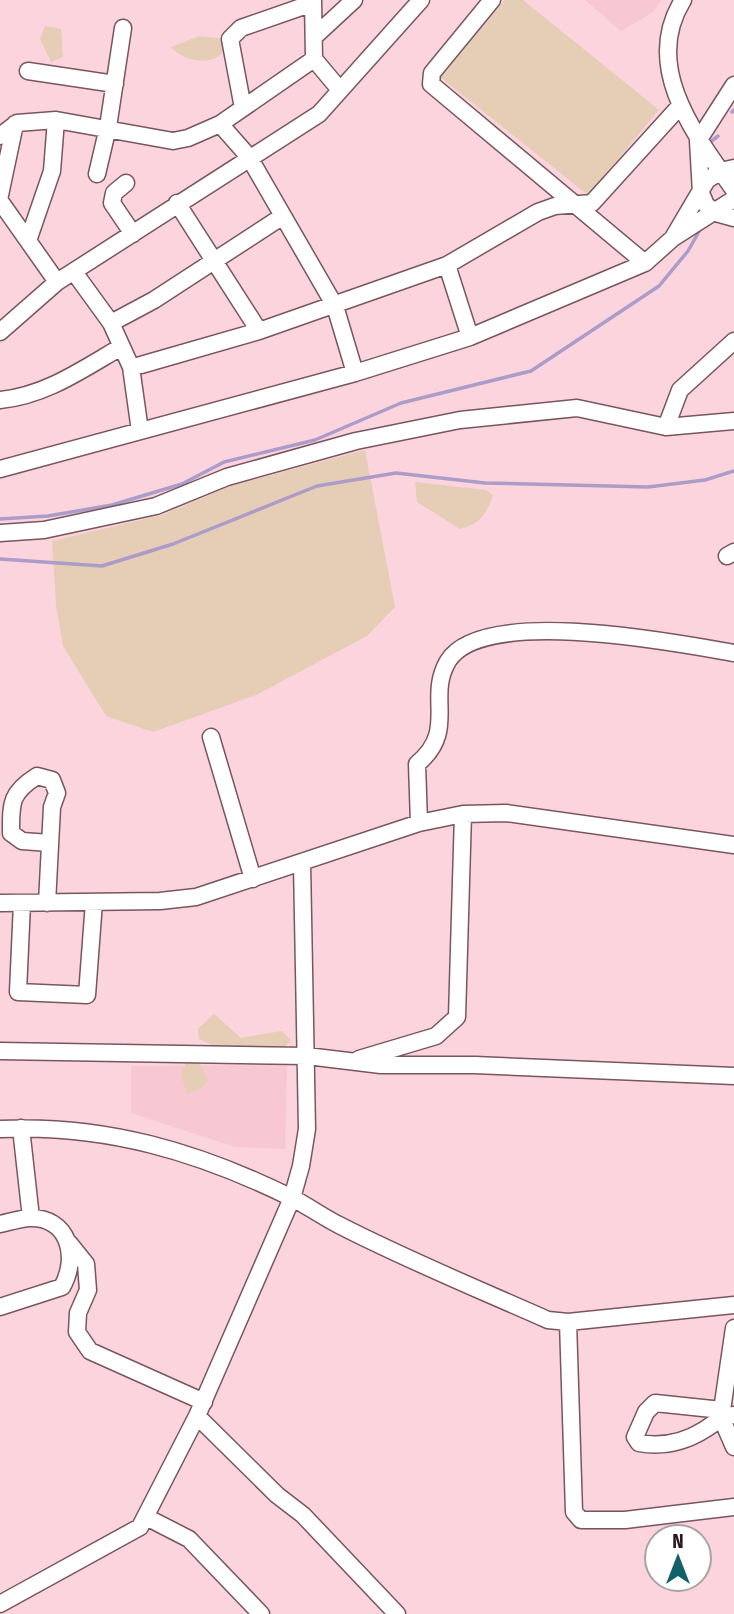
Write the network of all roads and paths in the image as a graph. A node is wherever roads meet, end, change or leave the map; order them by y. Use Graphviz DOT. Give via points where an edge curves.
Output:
graph roads {
  1 [pos="354,0"];
  2 [pos="421,0"];
  3 [pos="492,0"];
  4 [pos="683,0"];
  5 [pos="313,1"];
  6 [pos="124,28"];
  7 [pos="314,37"];
  8 [pos="314,59"];
  9 [pos="28,71"];
  10 [pos="115,83"];
  11 [pos="734,85"];
  12 [pos="340,90"];
  13 [pos="680,106"];
  14 [pos="243,108"];
  15 [pos="56,120"];
  16 [pos="15,124"];
  17 [pos="220,124"];
  18 [pos="108,127"];
  19 [pos="0,136"];
  20 [pos="698,141"];
  21 [pos="249,157"];
  22 [pos="727,169"];
  23 [pos="97,174"];
  24 [pos="126,183"];
  25 [pos="734,190"];
  26 [pos="701,193"];
  27 [pos="0,195"];
  28 [pos="734,200"];
  29 [pos="0,201"];
  30 [pos="177,204"];
  31 [pos="575,207"];
  32 [pos="716,213"];
  33 [pos="283,216"];
  34 [pos="734,218"];
  35 [pos="132,234"];
  36 [pos="29,238"];
  37 [pos="673,238"];
  38 [pos="214,261"];
  39 [pos="645,263"];
  40 [pos="447,265"];
  41 [pos="74,272"];
  42 [pos="57,282"];
  43 [pos="335,306"];
  44 [pos="111,323"];
  45 [pos="259,331"];
  46 [pos="0,332"];
  47 [pos="470,337"];
  48 [pos="734,341"];
  49 [pos="121,347"];
  50 [pos="131,368"];
  51 [pos="355,373"];
  52 [pos="0,400"];
  53 [pos="734,421"];
  54 [pos="666,427"];
  55 [pos="140,431"];
  56 [pos="0,469"];
  57 [pos="0,533"];
  58 [pos="734,653"];
  59 [pos="211,737"];
  60 [pos="463,814"];
  61 [pos="419,823"];
  62 [pos="50,842"];
  63 [pos="734,845"];
  64 [pos="302,863"];
  65 [pos="253,879"];
  66 [pos="94,902"];
  67 [pos="0,903"];
  68 [pos="22,903"];
  69 [pos="47,903"];
  70 [pos="0,1051"];
  71 [pos="307,1056"];
  72 [pos="353,1061"];
  73 [pos="734,1076"];
  74 [pos="21,1128"];
  75 [pos="0,1129"];
  76 [pos="292,1198"];
  77 [pos="30,1218"];
  78 [pos="0,1224"];
  79 [pos="69,1243"];
  80 [pos="734,1305"];
  81 [pos="0,1307"];
  82 [pos="568,1322"];
  83 [pos="734,1328"];
  84 [pos="200,1409"];
  85 [pos="726,1414"];
  86 [pos="734,1447"];
  87 [pos="734,1507"];
  88 [pos="146,1517"];
  89 [pos="0,1604"];
  90 [pos="261,1614"];
  91 [pos="397,1614"];
  1 -- 7 [label="street"];
  2 -- 12 [label="street"];
  3 -- 31 [label="street" via="432,73 431,84"];
  4 -- 13 [label="street" via="673,16 666,50"];
  5 -- 7 [label="street"];
  5 -- 14 [label="street" via="242,29 230,39"];
  6 -- 10 [label="street"];
  7 -- 8 [label="street"];
  8 -- 12 [label="street"];
  8 -- 14 [label="street"];
  9 -- 10 [label="street"];
  10 -- 18 [label="street"];
  11 -- 20 [label="street"];
  12 -- 21 [label="street" via="319,114"];
  13 -- 20 [label="street"];
  13 -- 31 [label="street" via="604,193 592,203"];
  14 -- 17 [label="street"];
  15 -- 16 [label="street"];
  15 -- 18 [label="street"];
  15 -- 36 [label="street" via="52,171"];
  16 -- 19 [label="street"];
  16 -- 27 [label="street"];
  17 -- 18 [label="street" via="173,141"];
  17 -- 21 [label="street"];
  18 -- 23 [label="street"];
  20 -- 22 [label="street"];
  20 -- 26 [label="street"];
  21 -- 30 [label="street"];
  21 -- 33 [label="street"];
  22 -- 25 [label="street"];
  22 -- 26 [label="street" via="707,180"];
  24 -- 35 [label="street" via="114,193 112,203"];
  26 -- 32 [label="street"];
  26 -- 37 [label="street"];
  28 -- 32 [label="street"];
  29 -- 36 [label="street"];
  30 -- 35 [label="street"];
  30 -- 38 [label="street"];
  31 -- 39 [label="street"];
  31 -- 40 [label="street" via="555,206 538,212"];
  32 -- 34 [label="street"];
  32 -- 37 [label="street"];
  33 -- 38 [label="street"];
  33 -- 43 [label="street"];
  35 -- 41 [label="street"];
  36 -- 42 [label="street"];
  37 -- 39 [label="street"];
  38 -- 44 [label="street"];
  38 -- 45 [label="street"];
  39 -- 47 [label="street"];
  40 -- 43 [label="street"];
  40 -- 47 [label="street"];
  41 -- 42 [label="street"];
  41 -- 44 [label="street"];
  42 -- 46 [label="street"];
  43 -- 45 [label="street"];
  43 -- 51 [label="street"];
  44 -- 49 [label="street"];
  45 -- 50 [label="street"];
  47 -- 51 [label="street"];
  48 -- 54 [label="street" via="680,390"];
  49 -- 50 [label="street"];
  49 -- 52 [label="street" via="63,382"];
  50 -- 55 [label="street"];
  51 -- 55 [label="street"];
  53 -- 54 [label="street"];
  54 -- 57 [label="street" via="577,408 460,420 356,441 227,477 156,506 44,530"];
  55 -- 56 [label="street"];
  58 -- 61 [label="street" via="567,632 512,631 462,645 441,678 438,738 433,750 417,764"];
  59 -- 65 [label="street"];
  60 -- 61 [label="street"];
  60 -- 63 [label="street" via="506,813"];
  60 -- 72 [label="street" via="457,1017 436,1036"];
  61 -- 64 [label="street"];
  62 -- 69 [label="street"];
  64 -- 65 [label="street"];
  64 -- 71 [label="street"];
  65 -- 66 [label="street" via="196,897"];
  66 -- 68 [label="street" via="88,995 18,992"];
  66 -- 69 [label="street"];
  67 -- 68 [label="street"];
  68 -- 69 [label="street"];
  70 -- 71 [label="street"];
  71 -- 72 [label="street"];
  71 -- 76 [label="street" via="307,1129"];
  72 -- 73 [label="street"];
  74 -- 75 [label="street"];
  74 -- 76 [label="street" via="118,1135 162,1145"];
  74 -- 77 [label="street"];
  76 -- 82 [label="street" via="339,1225 548,1320"];
  76 -- 84 [label="street"];
  77 -- 78 [label="street"];
  77 -- 79 [label="street" via="54,1224"];
  79 -- 81 [label="street" via="71,1271 62,1287"];
  79 -- 84 [label="street" via="86,1264 88,1290 78,1313 77,1332 90,1351"];
  80 -- 82 [label="street"];
  82 -- 87 [label="street" via="574,1512 580,1520 625,1520"];
  83 -- 85 [label="street"];
  84 -- 88 [label="street"];
  84 -- 91 [label="street" via="277,1495 303,1515"];
  85 -- 85 [label="street" via="655,1403 635,1437 639,1443 662,1446 698,1434"];
  85 -- 86 [label="street"];
  88 -- 89 [label="street" via="141,1527"];
  88 -- 90 [label="street" via="189,1539"];
}
